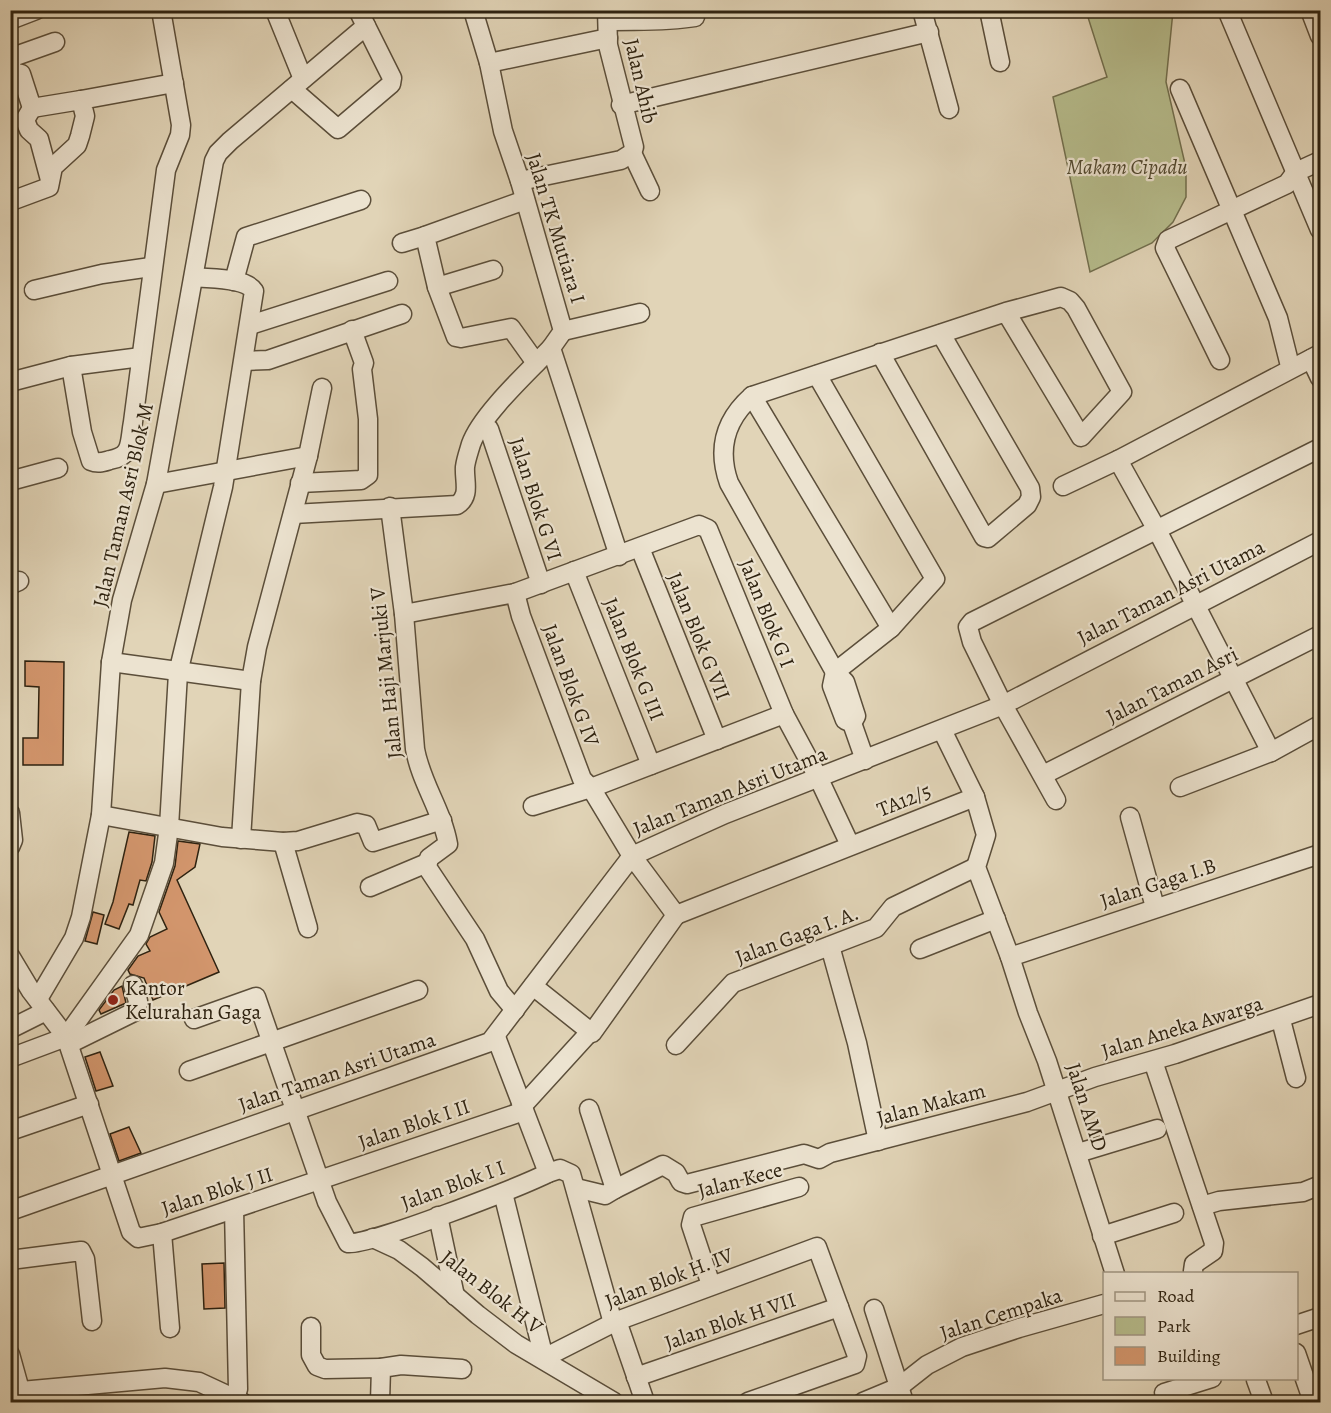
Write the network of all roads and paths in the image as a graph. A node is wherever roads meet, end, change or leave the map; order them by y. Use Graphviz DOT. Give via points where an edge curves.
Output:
graph roads {
  1 [pos="36,10"];
  2 [pos="161,10"];
  3 [pos="275,10"];
  4 [pos="473,10"];
  5 [pos="922,10"];
  6 [pos="989,10"];
  7 [pos="1227,10"];
  8 [pos="1310,10"];
  9 [pos="695,17"];
  10 [pos="362,18"];
  11 [pos="10,20"];
  12 [pos="608,23"];
  13 [pos="929,33"];
  14 [pos="1320,36"];
  15 [pos="55,42"];
  16 [pos="10,58"];
  17 [pos="1000,62"];
  18 [pos="489,63"];
  19 [pos="10,65"];
  20 [pos="174,83"];
  21 [pos="298,84"];
  22 [pos="1180,88"];
  23 [pos="81,100"];
  24 [pos="621,105"];
  25 [pos="32,108"];
  26 [pos="950,109"];
  27 [pos="632,153"];
  28 [pos="1320,161"];
  29 [pos="1296,172"];
  30 [pos="520,181"];
  31 [pos="51,182"];
  32 [pos="650,191"];
  33 [pos="14,200"];
  34 [pos="361,200"];
  35 [pos="525,200"];
  36 [pos="1230,210"];
  37 [pos="1320,230"];
  38 [pos="424,236"];
  39 [pos="402,243"];
  40 [pos="152,267"];
  41 [pos="493,270"];
  42 [pos="194,277"];
  43 [pos="234,281"];
  44 [pos="388,282"];
  45 [pos="437,287"];
  46 [pos="34,290"];
  47 [pos="1006,312"];
  48 [pos="640,313"];
  49 [pos="402,315"];
  50 [pos="250,325"];
  51 [pos="352,330"];
  52 [pos="563,331"];
  53 [pos="941,334"];
  54 [pos="551,348"];
  55 [pos="880,353"];
  56 [pos="1316,356"];
  57 [pos="141,357"];
  58 [pos="1220,360"];
  59 [pos="244,361"];
  60 [pos="1289,362"];
  61 [pos="536,363"];
  62 [pos="71,366"];
  63 [pos="817,375"];
  64 [pos="1320,378"];
  65 [pos="10,382"];
  66 [pos="322,388"];
  67 [pos="752,396"];
  68 [pos="489,429"];
  69 [pos="1320,448"];
  70 [pos="308,456"];
  71 [pos="1118,460"];
  72 [pos="58,468"];
  73 [pos="225,473"];
  74 [pos="10,481"];
  75 [pos="300,483"];
  76 [pos="156,484"];
  77 [pos="1063,486"];
  78 [pos="390,507"];
  79 [pos="293,514"];
  80 [pos="1157,530"];
  81 [pos="1320,541"];
  82 [pos="640,548"];
  83 [pos="619,556"];
  84 [pos="574,571"];
  85 [pos="541,584"];
  86 [pos="515,593"];
  87 [pos="1195,604"];
  88 [pos="404,614"];
  89 [pos="891,628"];
  90 [pos="1320,635"];
  91 [pos="111,662"];
  92 [pos="835,672"];
  93 [pos="178,673"];
  94 [pos="1235,679"];
  95 [pos="251,681"];
  96 [pos="1003,705"];
  97 [pos="784,714"];
  98 [pos="1320,725"];
  99 [pos="942,730"];
  100 [pos="717,740"];
  101 [pos="1271,752"];
  102 [pos="865,760"];
  103 [pos="651,765"];
  104 [pos="1043,775"];
  105 [pos="824,777"];
  106 [pos="1180,787"];
  107 [pos="591,788"];
  108 [pos="975,797"];
  109 [pos="1056,800"];
  110 [pos="533,806"];
  111 [pos="10,813"];
  112 [pos="101,815"];
  113 [pos="1130,817"];
  114 [pos="442,820"];
  115 [pos="169,827"];
  116 [pos="241,839"];
  117 [pos="283,842"];
  118 [pos="850,846"];
  119 [pos="10,847"];
  120 [pos="1318,847"];
  121 [pos="629,850"];
  122 [pos="427,864"];
  123 [pos="976,867"];
  124 [pos="370,887"];
  125 [pos="1155,907"];
  126 [pos="676,915"];
  127 [pos="996,919"];
  128 [pos="308,928"];
  129 [pos="830,946"];
  130 [pos="920,949"];
  131 [pos="10,956"];
  132 [pos="1010,957"];
  133 [pos="133,986"];
  134 [pos="533,986"];
  135 [pos="418,990"];
  136 [pos="1320,1004"];
  137 [pos="42,1005"];
  138 [pos="515,1010"];
  139 [pos="194,1019"];
  140 [pos="1281,1020"];
  141 [pos="10,1029"];
  142 [pos="592,1032"];
  143 [pos="496,1037"];
  144 [pos="68,1041"];
  145 [pos="271,1043"];
  146 [pos="676,1044"];
  147 [pos="10,1058"];
  148 [pos="1154,1061"];
  149 [pos="189,1071"];
  150 [pos="1296,1078"];
  151 [pos="1056,1093"];
  152 [pos="89,1104"];
  153 [pos="523,1107"];
  154 [pos="589,1109"];
  155 [pos="294,1111"];
  156 [pos="1157,1128"];
  157 [pos="10,1131"];
  158 [pos="878,1141"];
  159 [pos="1078,1153"];
  160 [pos="548,1173"];
  161 [pos="111,1174"];
  162 [pos="319,1180"];
  163 [pos="799,1187"];
  164 [pos="576,1188"];
  165 [pos="615,1189"];
  166 [pos="1320,1189"];
  167 [pos="503,1193"];
  168 [pos="1202,1206"];
  169 [pos="234,1209"];
  170 [pos="10,1211"];
  171 [pos="1174,1213"];
  172 [pos="438,1215"];
  173 [pos="162,1233"];
  174 [pos="1102,1236"];
  175 [pos="373,1238"];
  176 [pos="10,1260"];
  177 [pos="1114,1272"];
  178 [pos="1191,1272"];
  179 [pos="711,1285"];
  180 [pos="455,1296"];
  181 [pos="1103,1304"];
  182 [pos="839,1307"];
  183 [pos="874,1309"];
  184 [pos="1320,1317"];
  185 [pos="92,1321"];
  186 [pos="615,1322"];
  187 [pos="1298,1324"];
  188 [pos="311,1327"];
  189 [pos="170,1328"];
  190 [pos="10,1354"];
  191 [pos="544,1358"];
  192 [pos="1298,1359"];
  193 [pos="381,1368"];
  194 [pos="462,1369"];
  195 [pos="636,1377"];
  196 [pos="1204,1380"];
  197 [pos="1256,1380"];
  198 [pos="15,1391"];
  199 [pos="1163,1391"];
  200 [pos="902,1395"];
  201 [pos="227,1399"];
  202 [pos="380,1402"];
  203 [pos="614,1402"];
  204 [pos="645,1402"];
  205 [pos="748,1402"];
  206 [pos="863,1402"];
  207 [pos="1264,1402"];
  208 [pos="1312,1402"];
  1 -- 11 [label="street"];
  2 -- 20 [label="street"];
  3 -- 21 [label="street"];
  4 -- 18 [label="street, Jalan TK Mutiara I"];
  5 -- 13 [label="street"];
  6 -- 17 [label="street"];
  7 -- 29 [label="street"];
  8 -- 14 [label="street"];
  9 -- 12 [label="street"];
  10 -- 21 [label="street, Jalan Taman Asri Blok M"];
  10 -- 21 [label="street" via="392,78 391,84 338,129"];
  12 -- 18 [label="street"];
  12 -- 24 [label="street, Jalan Ahib"];
  13 -- 24 [label="street"];
  13 -- 26 [label="street"];
  15 -- 16 [label="street"];
  18 -- 30 [label="street, Jalan TK Mutiara I" via="502,131"];
  19 -- 25 [label="street" via="21,75"];
  20 -- 23 [label="street"];
  20 -- 40 [label="street" via="180,135 166,170"];
  21 -- 42 [label="street, Jalan Taman Asri Blok M" via="218,153"];
  22 -- 36 [label="street"];
  23 -- 25 [label="street"];
  23 -- 31 [label="street" via="85,116 77,145 52,167"];
  24 -- 27 [label="street, Jalan Ahib" via="634,147"];
  25 -- 31 [label="street" via="26,120 44,150 43,161"];
  27 -- 30 [label="street, Jalan Ahib" via="621,160"];
  27 -- 32 [label="street"];
  28 -- 29 [label="street"];
  29 -- 36 [label="street" via="1287,184"];
  29 -- 37 [label="street"];
  30 -- 35 [label="street, Jalan TK Mutiara I"];
  31 -- 33 [label="street" via="49,187"];
  34 -- 43 [label="street" via="246,237"];
  35 -- 38 [label="street"];
  35 -- 52 [label="street, Jalan TK Mutiara I"];
  36 -- 58 [label="street" via="1168,240 1166,248"];
  36 -- 60 [label="street" via="1278,318"];
  38 -- 39 [label="street"];
  38 -- 45 [label="street"];
  40 -- 46 [label="street"];
  40 -- 57 [label="street"];
  41 -- 45 [label="street"];
  42 -- 43 [label="street"];
  42 -- 76 [label="street, Jalan Taman Asri Blok M"];
  43 -- 50 [label="street" via="254,291"];
  44 -- 50 [label="street"];
  45 -- 61 [label="street" via="456,337 510,328"];
  47 -- 47 [label="street" via="1078,433 1081,437 1122,392 1076,308 1070,301 1055,298"];
  47 -- 53 [label="street"];
  48 -- 52 [label="street"];
  49 -- 51 [label="street"];
  50 -- 59 [label="street"];
  51 -- 59 [label="street" via="268,360"];
  51 -- 75 [label="street" via="364,363 368,476 361,480"];
  52 -- 54 [label="street, Jalan TK Mutiara I"];
  53 -- 55 [label="street"];
  53 -- 55 [label="street" via="1030,488 1027,504 988,538"];
  54 -- 61 [label="street, Jalan TK Mutiara I"];
  54 -- 83 [label="street"];
  55 -- 63 [label="street"];
  56 -- 64 [label="street"];
  56 -- 71 [label="street"];
  57 -- 62 [label="street"];
  57 -- 62 [label="street" via="126,456 97,463 91,461 82,432"];
  59 -- 73 [label="street"];
  61 -- 78 [label="street, Jalan TK Mutiara I" via="472,441 465,464 466,496 461,502"];
  62 -- 65 [label="street"];
  63 -- 67 [label="street"];
  63 -- 89 [label="street" via="935,579"];
  66 -- 70 [label="street"];
  67 -- 89 [label="street"];
  67 -- 92 [label="street" via="737,409 727,427 724,470"];
  68 -- 85 [label="street, Jalan Blok G VI"];
  69 -- 80 [label="street"];
  70 -- 73 [label="street"];
  70 -- 75 [label="street"];
  71 -- 77 [label="street"];
  71 -- 80 [label="street"];
  72 -- 74 [label="street"];
  73 -- 76 [label="street"];
  73 -- 93 [label="street"];
  75 -- 79 [label="street"];
  76 -- 91 [label="street, Jalan Taman Asri Blok M" via="123,600"];
  78 -- 79 [label="street"];
  78 -- 88 [label="street, Jalan Haji Marjuki V"];
  79 -- 95 [label="street" via="256,647"];
  80 -- 87 [label="street"];
  80 -- 96 [label="street" via="972,622 968,627 972,642"];
  81 -- 87 [label="street, Jalan Taman Asri Utama"];
  82 -- 83 [label="street"];
  82 -- 97 [label="street, Jalan Blok G I" via="699,525 708,529"];
  82 -- 100 [label="street, Jalan Blok G VII"];
  83 -- 84 [label="street"];
  84 -- 85 [label="street"];
  84 -- 103 [label="street, Jalan Blok G III"];
  85 -- 86 [label="street"];
  86 -- 88 [label="street"];
  86 -- 107 [label="street, Jalan Blok G IV" via="582,779"];
  87 -- 94 [label="street"];
  87 -- 96 [label="street, Jalan Taman Asri Utama"];
  88 -- 114 [label="street, Jalan Haji Marjuki V" via="418,769"];
  89 -- 92 [label="street"];
  90 -- 94 [label="street, Jalan Taman Asri"];
  91 -- 93 [label="street"];
  91 -- 112 [label="street, Jalan Taman Asri Blok M"];
  92 -- 102 [label="street" via="832,686 845,720 852,723"];
  93 -- 95 [label="street"];
  93 -- 115 [label="street"];
  94 -- 101 [label="street"];
  94 -- 104 [label="street, Jalan Taman Asri"];
  95 -- 116 [label="street"];
  96 -- 99 [label="street, Jalan Taman Asri Utama"];
  96 -- 104 [label="street"];
  97 -- 100 [label="street"];
  97 -- 105 [label="street, Jalan Blok G I"];
  98 -- 101 [label="street"];
  99 -- 102 [label="street, Jalan Taman Asri Utama"];
  99 -- 108 [label="street"];
  100 -- 103 [label="street"];
  101 -- 106 [label="street"];
  102 -- 105 [label="street, Jalan Taman Asri Utama"];
  103 -- 107 [label="street"];
  104 -- 109 [label="street"];
  105 -- 118 [label="street, Jalan Blok G I"];
  105 -- 121 [label="street, Jalan Taman Asri Utama"];
  107 -- 110 [label="street"];
  107 -- 121 [label="street, Jalan Blok G IV"];
  108 -- 118 [label="street, TA12/5"];
  108 -- 123 [label="street" via="986,835"];
  111 -- 119 [label="street"];
  112 -- 115 [label="street"];
  112 -- 137 [label="street, Jalan Taman Asri Blok M" via="81,917"];
  113 -- 125 [label="street"];
  114 -- 117 [label="street" via="373,842 366,825 357,823"];
  114 -- 122 [label="street, Jalan Haji Marjuki V" via="448,844"];
  115 -- 116 [label="street"];
  115 -- 144 [label="street" via="164,863 139,935"];
  116 -- 117 [label="street"];
  117 -- 128 [label="street"];
  118 -- 126 [label="street, TA12/5"];
  120 -- 125 [label="street, Jalan Gaga I.B"];
  121 -- 126 [label="street, Jalan Blok G IV"];
  121 -- 134 [label="street, Jalan Taman Asri Utama"];
  122 -- 124 [label="street"];
  122 -- 138 [label="street" via="475,939 499,992"];
  123 -- 127 [label="street, Jalan AMD"];
  123 -- 129 [label="street, Jalan Gaga I. A." via="893,907 876,928"];
  125 -- 132 [label="street, Jalan Gaga I.B"];
  126 -- 142 [label="street"];
  127 -- 130 [label="street"];
  127 -- 132 [label="street, Jalan AMD"];
  129 -- 146 [label="street, Jalan Gaga I. A." via="733,983"];
  129 -- 158 [label="street" via="857,1043"];
  131 -- 137 [label="street"];
  132 -- 151 [label="street, Jalan AMD"];
  133 -- 144 [label="street" via="138,1001 136,1011"];
  134 -- 138 [label="street, Jalan Taman Asri Utama"];
  134 -- 142 [label="street"];
  135 -- 145 [label="street"];
  136 -- 140 [label="street, Jalan Aneka Awarga"];
  137 -- 141 [label="street"];
  137 -- 144 [label="street"];
  138 -- 143 [label="street, Jalan Taman Asri Utama"];
  139 -- 145 [label="street" via="256,997"];
  140 -- 148 [label="street, Jalan Aneka Awarga"];
  140 -- 150 [label="street"];
  142 -- 153 [label="street"];
  143 -- 153 [label="street"];
  143 -- 155 [label="street, Jalan Taman Asri Utama"];
  144 -- 147 [label="street"];
  144 -- 152 [label="street"];
  145 -- 149 [label="street"];
  145 -- 155 [label="street"];
  148 -- 151 [label="street, Jalan Aneka Awarga" via="1095,1077"];
  148 -- 168 [label="street"];
  151 -- 158 [label="street, Jalan Makam"];
  151 -- 159 [label="street, Jalan AMD"];
  152 -- 157 [label="street"];
  152 -- 161 [label="street"];
  153 -- 160 [label="street"];
  153 -- 162 [label="street, Jalan Blok I II"];
  154 -- 165 [label="street"];
  155 -- 161 [label="street, Jalan Taman Asri Utama"];
  155 -- 162 [label="street"];
  156 -- 159 [label="street"];
  158 -- 165 [label="street, Jalan Makam" via="817,1160 804,1154 687,1184 663,1165"];
  159 -- 174 [label="street, Jalan AMD"];
  160 -- 164 [label="street" via="567,1171"];
  160 -- 167 [label="street, Jalan Blok I I"];
  161 -- 170 [label="street, Jalan Taman Asri Utama"];
  161 -- 173 [label="street, Jalan Blok J II" via="131,1232 138,1238"];
  162 -- 169 [label="street, Jalan Blok J II"];
  162 -- 175 [label="street" via="348,1242 355,1244"];
  163 -- 179 [label="street, Jalan Kece" via="693,1217 691,1225"];
  164 -- 165 [label="street" via="605,1194"];
  164 -- 186 [label="street"];
  166 -- 168 [label="street" via="1318,1186 1303,1192"];
  167 -- 172 [label="street, Jalan Blok I I"];
  167 -- 191 [label="street"];
  168 -- 178 [label="street" via="1215,1247 1194,1264"];
  169 -- 173 [label="street, Jalan Blok J II"];
  169 -- 201 [label="street" via="238,1389"];
  171 -- 174 [label="street"];
  172 -- 175 [label="street, Jalan Blok I I"];
  172 -- 180 [label="street"];
  173 -- 189 [label="street"];
  174 -- 177 [label="street, Jalan AMD"];
  175 -- 180 [label="street, Jalan Blok H V" via="407,1256"];
  176 -- 185 [label="street" via="81,1251"];
  179 -- 182 [label="street, Jalan Blok H. IV" via="814,1246 819,1249"];
  179 -- 186 [label="street, Jalan Blok H. IV"];
  180 -- 191 [label="street, Jalan Blok H V" via="516,1344"];
  181 -- 200 [label="street, Jalan Cempaka" via="962,1347 927,1365"];
  182 -- 195 [label="street, Jalan Blok H VII"];
  182 -- 205 [label="street" via="857,1356 855,1364"];
  183 -- 200 [label="street"];
  184 -- 187 [label="street"];
  186 -- 191 [label="street, Jalan Blok H. IV"];
  186 -- 195 [label="street"];
  188 -- 193 [label="street" via="311,1355 317,1366"];
  190 -- 198 [label="street"];
  191 -- 203 [label="street, Jalan Blok H V"];
  192 -- 208 [label="street"];
  193 -- 194 [label="street" via="401,1365"];
  193 -- 202 [label="street"];
  195 -- 204 [label="street"];
  196 -- 199 [label="street"];
  197 -- 207 [label="street"];
  198 -- 201 [label="street" via="165,1378 199,1382"];
  200 -- 206 [label="street, Jalan Cempaka"];
}
